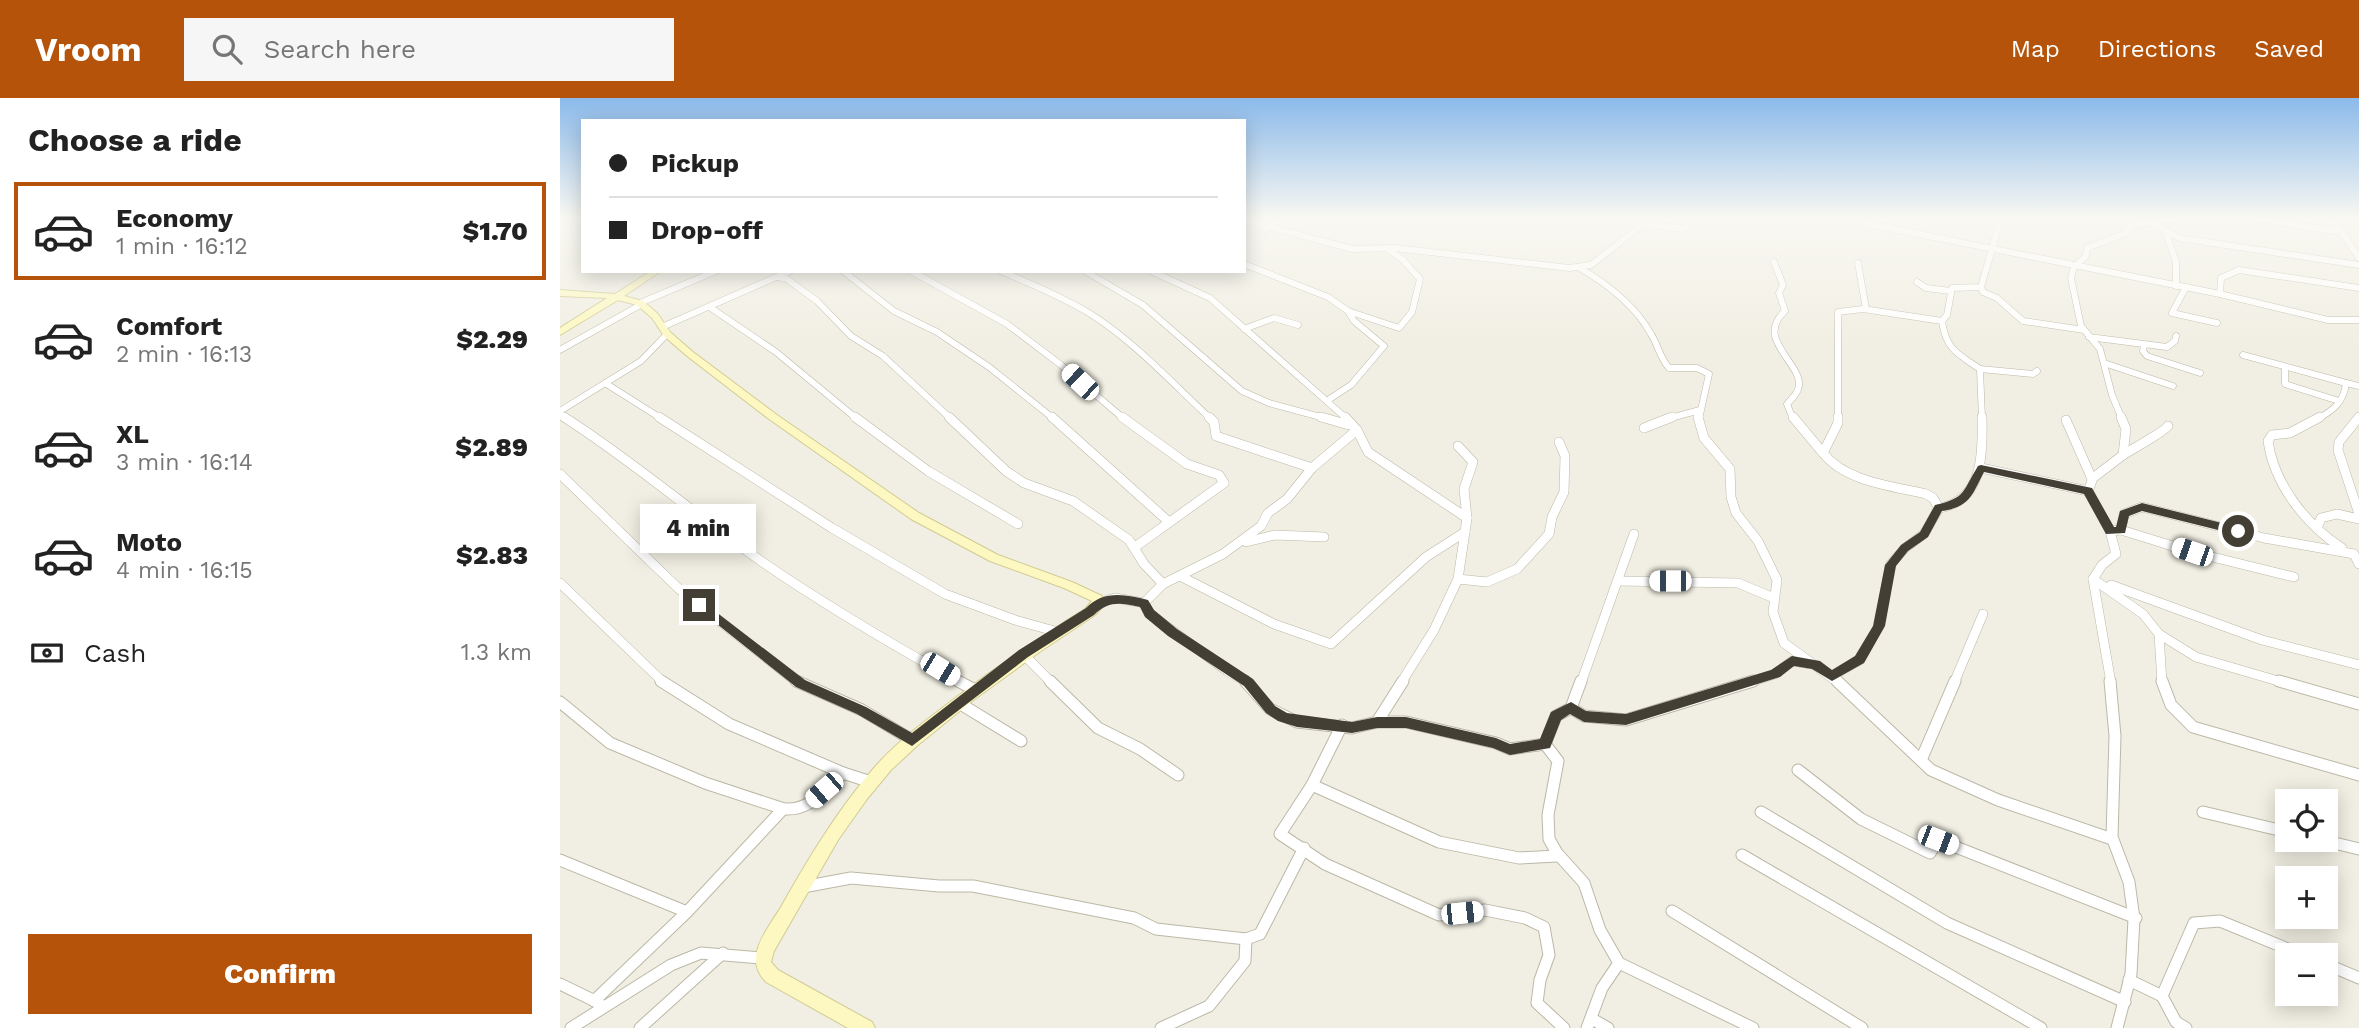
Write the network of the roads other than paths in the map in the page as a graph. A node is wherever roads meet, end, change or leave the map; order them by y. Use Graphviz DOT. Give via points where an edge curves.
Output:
graph roads {
  1 [pos="1404,261"];
  2 [pos="1515,261"];
  3 [pos="1595,261"];
  4 [pos="1989,261"];
  5 [pos="2048,261"];
  6 [pos="2080,261"];
  7 [pos="2176,261"];
  8 [pos="2335,261"];
  9 [pos="1774,262"];
  10 [pos="1858,263"];
  11 [pos="1246,265"];
  12 [pos="2359,265"];
  13 [pos="1578,267"];
  14 [pos="2074,267"];
  15 [pos="654,273"];
  16 [pos="711,273"];
  17 [pos="786,273"];
  18 [pos="846,273"];
  19 [pos="915,273"];
  20 [pos="1006,273"];
  21 [pos="1090,273"];
  22 [pos="1155,273"];
  23 [pos="778,277"];
  24 [pos="1917,282"];
  25 [pos="2176,286"];
  26 [pos="1981,287"];
  27 [pos="2186,287"];
  28 [pos="2359,288"];
  29 [pos="1951,291"];
  30 [pos="560,293"];
  31 [pos="2220,294"];
  32 [pos="614,296"];
  33 [pos="641,303"];
  34 [pos="711,308"];
  35 [pos="1866,309"];
  36 [pos="1349,311"];
  37 [pos="2359,320"];
  38 [pos="1942,321"];
  39 [pos="2217,323"];
  40 [pos="1298,325"];
  41 [pos="1244,329"];
  42 [pos="665,331"];
  43 [pos="560,332"];
  44 [pos="2086,333"];
  45 [pos="2176,336"];
  46 [pos="2144,345"];
  47 [pos="560,349"];
  48 [pos="2243,355"];
  49 [pos="2104,363"];
  50 [pos="2285,367"];
  51 [pos="1980,369"];
  52 [pos="2037,371"];
  53 [pos="2200,373"];
  54 [pos="605,383"];
  55 [pos="2346,383"];
  56 [pos="2173,386"];
  57 [pos="2359,386"];
  58 [pos="1328,400"];
  59 [pos="2339,401"];
  60 [pos="1700,410"];
  61 [pos="560,413"];
  62 [pos="2359,417"];
  63 [pos="2066,419"];
  64 [pos="2168,426"];
  65 [pos="1354,428"];
  66 [pos="1644,428"];
  67 [pos="1559,442"];
  68 [pos="1458,446"];
  69 [pos="1823,453"];
  70 [pos="2123,456"];
  71 [pos="1312,468"];
  72 [pos="1981,468"];
  73 [pos="560,474"];
  74 [pos="2092,480"];
  75 [pos="2088,491"];
  76 [pos="1939,508"];
  77 [pos="2359,517"];
  78 [pos="1467,518"];
  79 [pos="1169,522"];
  80 [pos="1018,524"];
  81 [pos="2318,528"];
  82 [pos="2116,531"];
  83 [pos="1465,532"];
  84 [pos="1634,534"];
  85 [pos="1324,537"];
  86 [pos="1135,547"];
  87 [pos="1223,554"];
  88 [pos="2356,555"];
  89 [pos="2359,564"];
  90 [pos="1180,576"];
  91 [pos="2294,577"];
  92 [pos="1458,579"];
  93 [pos="2093,579"];
  94 [pos="1619,581"];
  95 [pos="560,583"];
  96 [pos="1163,584"];
  97 [pos="1774,598"];
  98 [pos="1098,603"];
  99 [pos="1144,603"];
  100 [pos="1983,614"];
  101 [pos="1058,632"];
  102 [pos="2159,634"];
  103 [pos="1023,654"];
  104 [pos="1815,664"];
  105 [pos="2359,665"];
  106 [pos="1832,676"];
  107 [pos="975,690"];
  108 [pos="560,702"];
  109 [pos="959,703"];
  110 [pos="2359,704"];
  111 [pos="1571,708"];
  112 [pos="1377,722"];
  113 [pos="1342,725"];
  114 [pos="912,740"];
  115 [pos="1021,741"];
  116 [pos="1545,744"];
  117 [pos="1921,760"];
  118 [pos="1798,771"];
  119 [pos="843,773"];
  120 [pos="1178,775"];
  121 [pos="2359,775"];
  122 [pos="871,782"];
  123 [pos="1312,785"];
  124 [pos="783,809"];
  125 [pos="1760,812"];
  126 [pos="2203,812"];
  127 [pos="2275,829"];
  128 [pos="2112,839"];
  129 [pos="2338,844"];
  130 [pos="1304,848"];
  131 [pos="2359,849"];
  132 [pos="1742,855"];
  133 [pos="1557,856"];
  134 [pos="560,860"];
  135 [pos="801,888"];
  136 [pos="1672,911"];
  137 [pos="687,912"];
  138 [pos="2136,918"];
  139 [pos="1245,939"];
  140 [pos="2275,944"];
  141 [pos="723,953"];
  142 [pos="761,958"];
  143 [pos="1619,963"];
  144 [pos="2338,969"];
  145 [pos="2359,978"];
  146 [pos="2129,980"];
  147 [pos="560,984"];
  148 [pos="2162,996"];
  149 [pos="2125,1002"];
  150 [pos="600,1003"];
  151 [pos="1589,1023"];
  152 [pos="2180,1026"];
  153 [pos="571,1028"];
  154 [pos="640,1028"];
  155 [pos="866,1028"];
  156 [pos="1161,1028"];
  157 [pos="1564,1028"];
  158 [pos="1608,1028"];
  159 [pos="1753,1028"];
  160 [pos="1862,1028"];
  161 [pos="2041,1028"];
  162 [pos="2117,1028"];
  1 -- 36 [label="street" via="1420,279 1409,320 1399,328"];
  2 -- 13 [label="street"];
  3 -- 13 [label="street"];
  4 -- 26 [label="street"];
  5 -- 14 [label="street"];
  6 -- 14 [label="street"];
  7 -- 25 [label="street"];
  8 -- 12 [label="street"];
  9 -- 69 [label="street" via="1783,285 1779,293 1785,311 1775,334 1780,354 1799,380 1787,404 1794,421"];
  10 -- 35 [label="street"];
  11 -- 36 [label="street" via="1328,297"];
  13 -- 60 [label="street" via="1601,279 1625,301 1650,331 1670,368 1697,368 1709,374"];
  14 -- 25 [label="street"];
  14 -- 44 [label="street" via="2071,278"];
  15 -- 32 [label="street"];
  16 -- 33 [label="street"];
  17 -- 23 [label="street"];
  18 -- 79 [label="street" via="894,311 937,332 989,367"];
  19 -- 79 [label="street" via="1007,324 1159,446 1187,464 1219,475 1224,483"];
  20 -- 71 [label="street" via="1058,296 1121,336 1214,422 1216,436"];
  21 -- 65 [label="street" via="1143,305 1242,391"];
  22 -- 41 [label="street" via="1210,298"];
  23 -- 34 [label="street"];
  23 -- 86 [label="street" via="788,279 850,336 883,356 1006,471 1024,483 1073,501"];
  24 -- 29 [label="street"];
  25 -- 27 [label="street"];
  26 -- 29 [label="street"];
  26 -- 44 [label="street" via="1998,296 2023,321"];
  27 -- 31 [label="street"];
  27 -- 39 [label="street" via="2172,313"];
  28 -- 31 [label="street" via="2239,270 2221,278"];
  29 -- 38 [label="street"];
  30 -- 32 [label="street"];
  31 -- 37 [label="street" via="2328,320"];
  32 -- 33 [label="street"];
  32 -- 43 [label="street"];
  33 -- 42 [label="street"];
  33 -- 47 [label="street"];
  34 -- 42 [label="street"];
  34 -- 80 [label="street" via="777,352 879,437"];
  35 -- 38 [label="street"];
  35 -- 69 [label="street" via="1839,312 1838,423"];
  36 -- 58 [label="street" via="1352,321 1384,346 1352,385"];
  38 -- 51 [label="street" via="1952,350"];
  40 -- 41 [label="street" via="1274,318"];
  41 -- 58 [label="street"];
  42 -- 54 [label="street" via="641,361"];
  42 -- 98 [label="street" via="773,418 915,516 994,558 1093,596"];
  44 -- 46 [label="street"];
  44 -- 49 [label="street" via="2100,349"];
  45 -- 46 [label="street" via="2167,347"];
  46 -- 53 [label="street" via="2147,356"];
  48 -- 50 [label="street"];
  49 -- 56 [label="street"];
  49 -- 70 [label="street" via="2126,429"];
  50 -- 55 [label="street"];
  50 -- 59 [label="street" via="2285,384"];
  51 -- 52 [label="street"];
  51 -- 72 [label="street"];
  54 -- 61 [label="street"];
  54 -- 101 [label="street" via="832,528 945,594"];
  55 -- 57 [label="street"];
  55 -- 59 [label="street"];
  58 -- 65 [label="street"];
  59 -- 81 [label="street" via="2333,411 2290,433 2272,435 2267,442 2282,482"];
  60 -- 66 [label="street"];
  60 -- 97 [label="street" via="1704,438 1730,469 1736,513 1758,541 1777,580"];
  61 -- 107 [label="street" via="761,561 866,630"];
  62 -- 77 [label="street" via="2338,450"];
  63 -- 74 [label="street"];
  64 -- 70 [label="street"];
  65 -- 71 [label="street"];
  65 -- 78 [label="street" via="1368,452"];
  67 -- 92 [label="street" via="1565,456 1564,492 1549,534 1517,569 1487,582"];
  68 -- 78 [label="street" via="1473,462 1462,495"];
  69 -- 76 [label="street" via="1836,468 1926,494"];
  70 -- 74 [label="street"];
  71 -- 87 [label="street" via="1261,526"];
  72 -- 75 [label="street"];
  72 -- 76 [label="street" via="1965,498"];
  73 -- 114 [label="street" via="679,589 800,684 862,710"];
  74 -- 75 [label="street"];
  75 -- 82 [label="street"];
  76 -- 106 [label="street" via="1924,534 1890,565 1879,626 1860,660"];
  77 -- 81 [label="street" via="2327,514 2320,518"];
  78 -- 83 [label="street"];
  79 -- 86 [label="street"];
  81 -- 88 [label="street" via="2330,542"];
  82 -- 88 [label="street" via="2124,513 2142,507 2264,538"];
  82 -- 91 [label="street" via="2138,533 2192,552"];
  82 -- 93 [label="street" via="2116,554"];
  83 -- 90 [label="street" via="1426,557 1331,644 1274,624"];
  83 -- 92 [label="street"];
  84 -- 94 [label="street"];
  85 -- 87 [label="street" via="1262,535"];
  86 -- 96 [label="street"];
  87 -- 90 [label="street"];
  88 -- 89 [label="street"];
  90 -- 96 [label="street"];
  92 -- 112 [label="street" via="1434,630"];
  93 -- 102 [label="street" via="2143,614"];
  93 -- 105 [label="street" via="2262,640"];
  93 -- 128 [label="street" via="2115,734"];
  94 -- 97 [label="street" via="1738,583"];
  94 -- 111 [label="street"];
  95 -- 119 [label="street" via="657,678 729,723"];
  96 -- 99 [label="street"];
  97 -- 104 [label="street" via="1773,612 1784,643"];
  98 -- 99 [label="street" via="1115,598"];
  98 -- 101 [label="street"];
  99 -- 113 [label="street" via="1172,632 1249,683 1282,717"];
  100 -- 117 [label="street"];
  101 -- 103 [label="street"];
  102 -- 110 [label="street" via="2196,657"];
  102 -- 121 [label="street" via="2159,672 2165,696 2193,727"];
  103 -- 107 [label="street"];
  103 -- 120 [label="street" via="1098,728"];
  104 -- 106 [label="street"];
  104 -- 111 [label="street" via="1792,661 1775,674 1626,720 1584,716"];
  106 -- 117 [label="street"];
  107 -- 109 [label="street"];
  108 -- 124 [label="street" via="608,742"];
  109 -- 114 [label="street"];
  109 -- 115 [label="street"];
  111 -- 116 [label="street" via="1556,716"];
  112 -- 113 [label="street" via="1352,728"];
  112 -- 116 [label="street" via="1406,722 1510,749"];
  113 -- 123 [label="street"];
  114 -- 122 [label="street"];
  116 -- 133 [label="street" via="1558,761 1546,833"];
  117 -- 128 [label="street" via="1931,770 1998,800"];
  118 -- 138 [label="street" via="1861,819 1930,853 1938,840"];
  119 -- 122 [label="street"];
  119 -- 124 [label="street" via="804,806 795,811"];
  122 -- 135 [label="street"];
  123 -- 130 [label="street" via="1280,834"];
  123 -- 133 [label="street" via="1439,842 1519,858"];
  124 -- 137 [label="street"];
  125 -- 149 [label="street" via="1947,923"];
  126 -- 127 [label="street"];
  128 -- 138 [label="street" via="2124,864"];
  129 -- 131 [label="street"];
  130 -- 139 [label="street" via="1260,934"];
  130 -- 157 [label="street" via="1325,864 1439,915 1485,910 1544,927 1549,955 1537,1003"];
  132 -- 161 [label="street"];
  133 -- 143 [label="street" via="1585,884 1599,928"];
  134 -- 137 [label="street"];
  135 -- 139 [label="street" via="851,878 973,886 1134,918 1156,929"];
  135 -- 142 [label="street"];
  136 -- 160 [label="street"];
  137 -- 150 [label="street"];
  138 -- 146 [label="street"];
  139 -- 156 [label="street" via="1245,961 1209,1006"];
  140 -- 148 [label="street" via="2220,921 2194,923"];
  141 -- 142 [label="street"];
  141 -- 150 [label="street" via="701,953 671,965"];
  141 -- 154 [label="street"];
  142 -- 155 [label="street" via="762,965 779,981"];
  143 -- 151 [label="street" via="1602,988"];
  143 -- 159 [label="street"];
  144 -- 145 [label="street"];
  146 -- 148 [label="street"];
  146 -- 149 [label="street"];
  147 -- 150 [label="street"];
  148 -- 152 [label="street"];
  149 -- 162 [label="street"];
  150 -- 153 [label="street"];
  151 -- 158 [label="street"];
}
